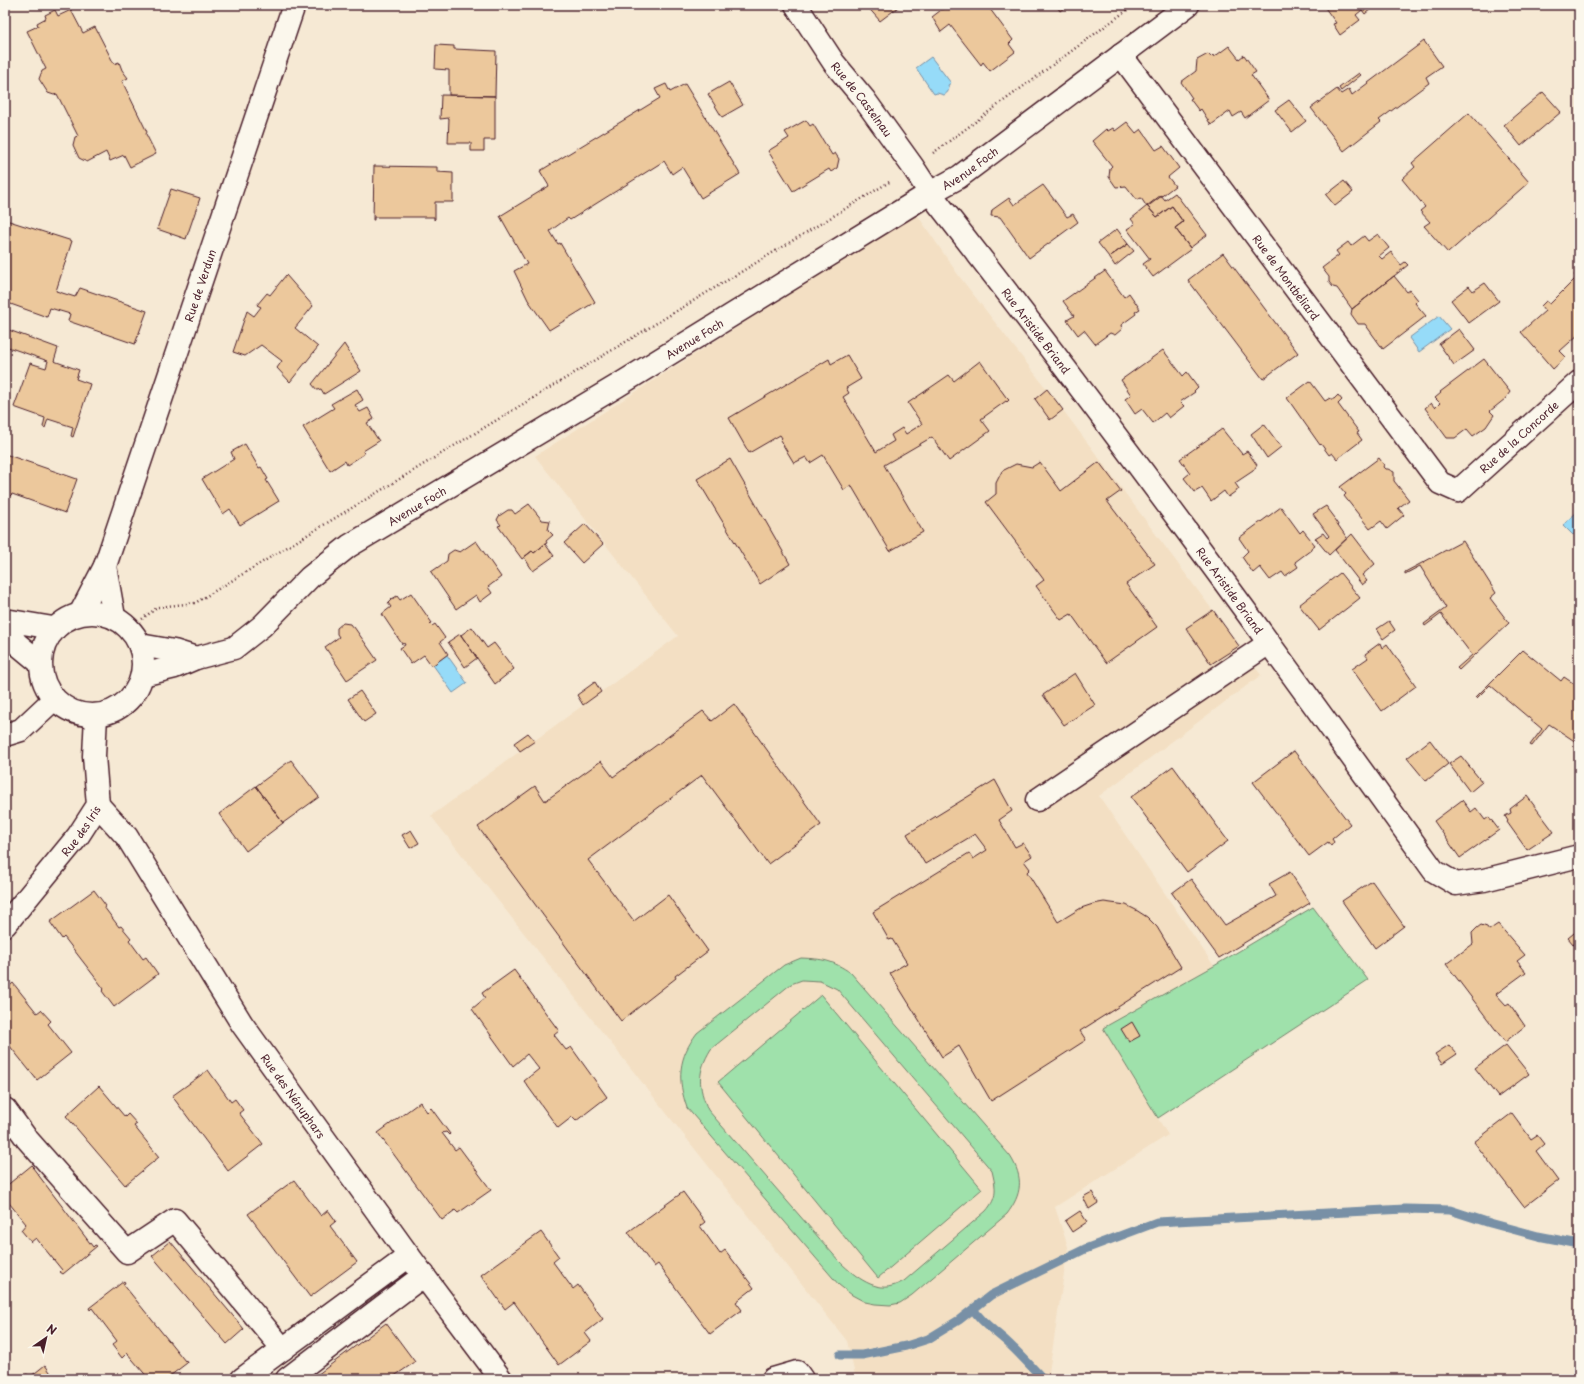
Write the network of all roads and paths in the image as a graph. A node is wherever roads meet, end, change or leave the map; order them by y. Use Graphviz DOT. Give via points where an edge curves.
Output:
graph roads {
  1 [pos="294,5"];
  2 [pos="796,5"];
  3 [pos="1134,5"];
  4 [pos="1188,5"];
  5 [pos="1121,55"];
  6 [pos="913,167"];
  7 [pos="930,193"];
  8 [pos="1579,382"];
  9 [pos="1458,491"];
  10 [pos="105,566"];
  11 [pos="81,612"];
  12 [pos="5,620"];
  13 [pos="5,624"];
  14 [pos="53,628"];
  15 [pos="128,630"];
  16 [pos="1269,643"];
  17 [pos="196,658"];
  18 [pos="39,662"];
  19 [pos="142,675"];
  20 [pos="54,699"];
  21 [pos="96,715"];
  22 [pos="5,735"];
  23 [pos="1037,800"];
  24 [pos="98,805"];
  25 [pos="1579,856"];
  26 [pos="5,925"];
  27 [pos="5,1109"];
  28 [pos="409,1256"];
  29 [pos="424,1275"];
  30 [pos="283,1349"];
  31 [pos="242,1379"];
  32 [pos="287,1379"];
  33 [pos="501,1379"];
  34 [pos="773,1379"];
  35 [pos="802,1379"];
  1 -- 10 [label="street, Rue de Verdun"];
  2 -- 6 [label="street, Rue de Castelnau" via="834,63 864,99"];
  3 -- 6 [label="path"];
  4 -- 5 [label="street, Avenue Foch"];
  5 -- 7 [label="street, Avenue Foch" via="959,177"];
  5 -- 9 [label="street, Rue de Montbéliard" via="1440,483"];
  6 -- 7 [label="street, Rue de Castelnau"];
  6 -- 15 [label="path" via="195,603 158,607"];
  7 -- 16 [label="street, Rue Aristide Briand" via="1069,372"];
  7 -- 17 [label="street, Avenue Foch" via="617,386 349,546 310,577 262,626 234,648"];
  8 -- 9 [label="street, Rue de la Concorde"];
  10 -- 11 [label="street, Rue de Verdun"];
  10 -- 15 [label="street, Rue de Verdun"];
  11 -- 14 [label="street"];
  11 -- 15 [label="street"];
  12 -- 14 [label="street"];
  13 -- 18 [label="street" via="16,643"];
  14 -- 18 [label="street"];
  15 -- 17 [label="street"];
  15 -- 19 [label="street"];
  16 -- 23 [label="street"];
  16 -- 25 [label="street, Rue Aristide Briand" via="1434,871 1456,884 1484,880"];
  17 -- 19 [label="street, Avenue Foch" via="175,667"];
  18 -- 20 [label="street" via="43,682"];
  19 -- 21 [label="street" via="133,695 116,709"];
  20 -- 21 [label="street" via="73,712"];
  20 -- 22 [label="street" via="21,730"];
  21 -- 24 [label="street, Rue des Iris" via="94,756"];
  24 -- 26 [label="street, Rue des Iris" via="78,836"];
  24 -- 28 [label="street, Rue des Nénuphars" via="127,837 242,1024"];
  27 -- 30 [label="street" via="27,1139 127,1252 175,1220"];
  28 -- 29 [label="street, Rue des Nénuphars"];
  28 -- 30 [label="street"];
  29 -- 32 [label="street"];
  29 -- 33 [label="street, Rue des Nénuphars"];
  30 -- 31 [label="street"];
  34 -- 35 [label="street" via="797,1372"];
}
